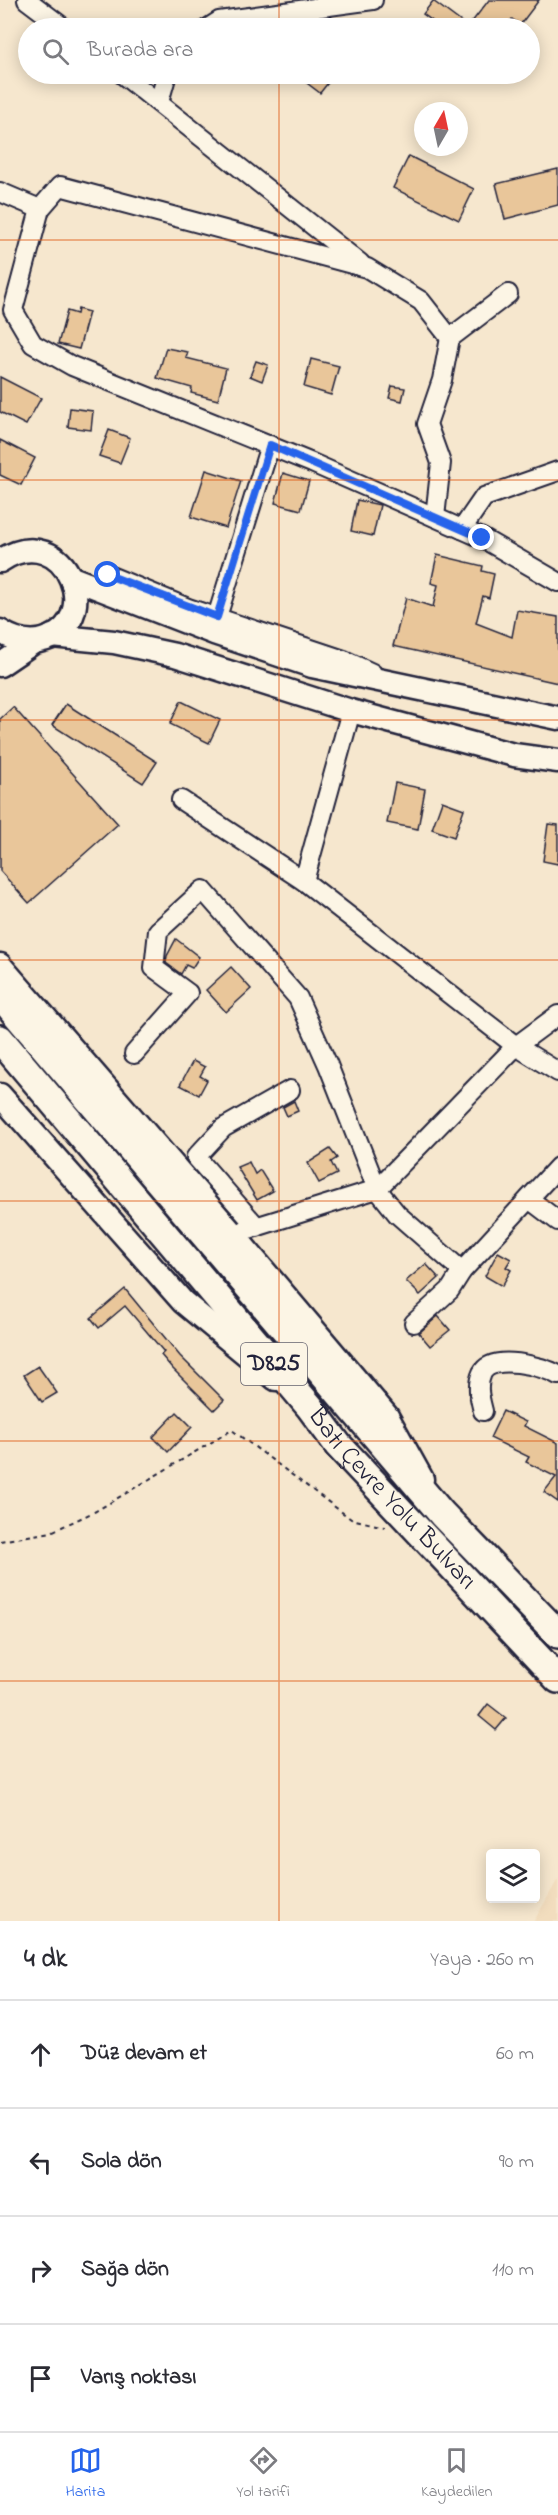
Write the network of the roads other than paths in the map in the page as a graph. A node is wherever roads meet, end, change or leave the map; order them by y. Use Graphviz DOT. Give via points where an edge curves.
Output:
graph roads {
  1 [pos="27,0"];
  2 [pos="373,0"];
  3 [pos="51,18"];
  4 [pos="241,18"];
  5 [pos="135,84"];
  6 [pos="164,84"];
  7 [pos="159,102"];
  8 [pos="0,192"];
  9 [pos="40,209"];
  10 [pos="367,268"];
  11 [pos="508,294"];
  12 [pos="450,338"];
  13 [pos="270,445"];
  14 [pos="558,471"];
  15 [pos="435,517"];
  16 [pos="462,529"];
  17 [pos="5,552"];
  18 [pos="108,575"];
  19 [pos="72,578"];
  20 [pos="558,582"];
  21 [pos="217,617"];
  22 [pos="0,631"];
  23 [pos="43,639"];
  24 [pos="0,665"];
  25 [pos="401,686"];
  26 [pos="351,711"];
  27 [pos="558,718"];
  28 [pos="558,761"];
  29 [pos="181,800"];
  30 [pos="304,880"];
  31 [pos="0,965"];
  32 [pos="0,995"];
  33 [pos="558,1015"];
  34 [pos="0,1039"];
  35 [pos="516,1046"];
  36 [pos="134,1054"];
  37 [pos="558,1072"];
  38 [pos="291,1090"];
  39 [pos="0,1095"];
  40 [pos="558,1167"];
  41 [pos="377,1189"];
  42 [pos="529,1199"];
  43 [pos="558,1221"];
  44 [pos="257,1227"];
  45 [pos="233,1234"];
  46 [pos="462,1271"];
  47 [pos="414,1323"];
  48 [pos="558,1375"];
  49 [pos="310,1407"];
  50 [pos="483,1411"];
  51 [pos="442,1514"];
  52 [pos="558,1634"];
  53 [pos="558,1679"];
  1 -- 3 [label="street"];
  2 -- 4 [label="street"];
  5 -- 7 [label="street"];
  6 -- 7 [label="street"];
  7 -- 10 [label="street"];
  8 -- 9 [label="street"];
  9 -- 10 [label="street" via="60,186"];
  9 -- 13 [label="street" via="13,310 33,344 72,366"];
  10 -- 12 [label="street" via="421,301"];
  11 -- 12 [label="street"];
  12 -- 15 [label="street" via="442,380 427,424 441,463"];
  13 -- 15 [label="street"];
  13 -- 21 [label="street"];
  14 -- 16 [label="street" via="484,497"];
  15 -- 16 [label="street"];
  16 -- 20 [label="street"];
  17 -- 19 [label="main road" via="45,553 61,563"];
  18 -- 21 [label="street"];
  19 -- 23 [label="main road" via="74,607 66,624"];
  19 -- 25 [label="main road" via="312,666"];
  21 -- 25 [label="street" via="344,660"];
  22 -- 23 [label="main road" via="15,639"];
  23 -- 24 [label="main road"];
  23 -- 26 [label="main road" via="114,642 175,655"];
  25 -- 27 [label="main road"];
  26 -- 28 [label="main road" via="514,755"];
  26 -- 30 [label="street"];
  29 -- 30 [label="street"];
  30 -- 35 [label="street"];
  31 -- 45 [label="main road"];
  32 -- 51 [label="highway, Batı Çevre Yolu Bulvarı / D825"];
  33 -- 35 [label="street"];
  34 -- 49 [label="highway, Batı Çevre Yolu Bulvarı / D825"];
  35 -- 37 [label="street"];
  35 -- 41 [label="street"];
  36 -- 41 [label="street" via="188,993 154,968 158,931 203,890 298,998"];
  38 -- 44 [label="street" via="223,1128 196,1157"];
  39 -- 49 [label="main road" via="183,1302"];
  40 -- 42 [label="street"];
  41 -- 44 [label="street"];
  41 -- 46 [label="street" via="397,1214"];
  42 -- 43 [label="street"];
  42 -- 46 [label="street"];
  44 -- 45 [label="street"];
  45 -- 51 [label="main road" via="387,1416"];
  46 -- 47 [label="street" via="450,1290"];
  48 -- 50 [label="street" via="543,1367 490,1365 482,1372 478,1390"];
  49 -- 53 [label="highway, Batı Çevre Yolu Bulvarı / D825" via="338,1445"];
  51 -- 52 [label="highway, Batı Çevre Yolu Bulvarı / D825"];
}
